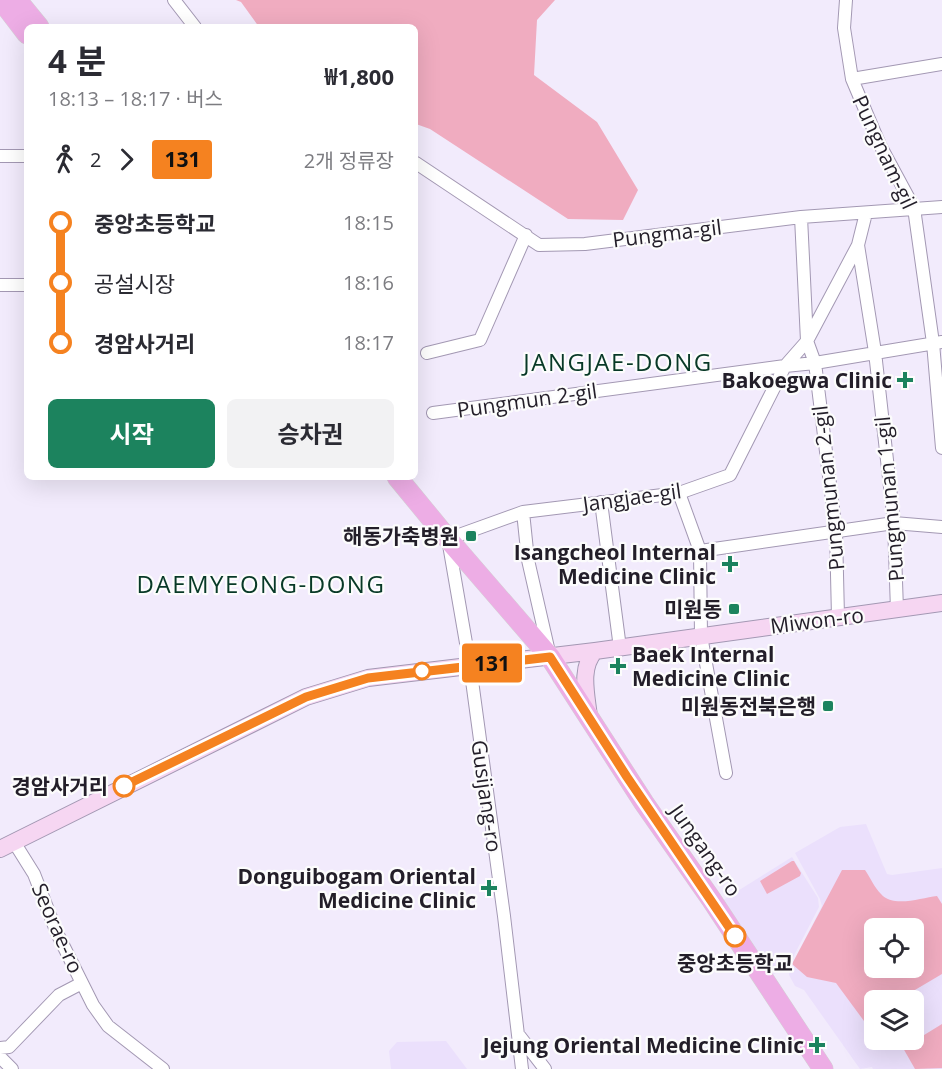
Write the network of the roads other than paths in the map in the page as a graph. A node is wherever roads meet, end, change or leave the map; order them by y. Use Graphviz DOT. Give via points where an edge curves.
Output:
graph roads {
  1 [pos="1,0"];
  2 [pos="17,0"];
  3 [pos="174,0"];
  4 [pos="846,0"];
  5 [pos="37,24"];
  6 [pos="193,24"];
  7 [pos="24,30"];
  8 [pos="942,64"];
  9 [pos="852,79"];
  10 [pos="0,156"];
  11 [pos="24,156"];
  12 [pos="418,164"];
  13 [pos="942,207"];
  14 [pos="914,208"];
  15 [pos="866,213"];
  16 [pos="801,217"];
  17 [pos="526,235"];
  18 [pos="858,245"];
  19 [pos="0,285"];
  20 [pos="24,285"];
  21 [pos="807,341"];
  22 [pos="937,342"];
  23 [pos="427,352"];
  24 [pos="875,352"];
  25 [pos="815,363"];
  26 [pos="785,366"];
  27 [pos="433,413"];
  28 [pos="942,448"];
  29 [pos="400,480"];
  30 [pos="679,493"];
  31 [pos="601,502"];
  32 [pos="523,512"];
  33 [pos="894,523"];
  34 [pos="942,527"];
  35 [pos="836,532"];
  36 [pos="448,539"];
  37 [pos="700,551"];
  38 [pos="942,603"];
  39 [pos="461,609"];
  40 [pos="897,610"];
  41 [pos="838,617"];
  42 [pos="701,636"];
  43 [pos="620,648"];
  44 [pos="595,651"];
  45 [pos="550,657"];
  46 [pos="470,666"];
  47 [pos="589,718"];
  48 [pos="726,773"];
  49 [pos="7,846"];
  50 [pos="82,983"];
  51 [pos="516,1032"];
  52 [pos="5,1048"];
  53 [pos="0,1057"];
  54 [pos="12,1069"];
  55 [pos="163,1069"];
  56 [pos="522,1069"];
  57 [pos="545,1069"];
  58 [pos="823,1069"];
  1 -- 7 [label="main road"];
  2 -- 5 [label="main road"];
  3 -- 6 [label="street"];
  4 -- 9 [label="street, Pungnam-gil" via="844,28"];
  8 -- 9 [label="street"];
  9 -- 14 [label="street, Pungnam-gil" via="880,145"];
  10 -- 11 [label="street"];
  12 -- 17 [label="street, Pungma-gil"];
  13 -- 14 [label="street, Pungma-gil"];
  14 -- 15 [label="street, Pungma-gil"];
  14 -- 22 [label="street, Pungnam-gil"];
  15 -- 16 [label="street, Pungma-gil"];
  15 -- 18 [label="street, Jangjae-gil"];
  16 -- 17 [label="street, Pungma-gil" via="585,244 539,245"];
  16 -- 21 [label="street, Pungmunan 2-gil"];
  17 -- 23 [label="street" via="480,340"];
  18 -- 21 [label="street, Jangjae-gil"];
  18 -- 24 [label="street, Pungmunan 1-gil"];
  19 -- 20 [label="street"];
  21 -- 25 [label="street, Pungmunan 2-gil"];
  21 -- 26 [label="street, Jangjae-gil"];
  22 -- 24 [label="street, Pungmun 2-gil"];
  22 -- 28 [label="street, Pungnam-gil"];
  24 -- 25 [label="street, Pungmun 2-gil"];
  24 -- 33 [label="street, Pungmunan 1-gil"];
  25 -- 26 [label="street, Pungmun 2-gil"];
  25 -- 35 [label="street, Pungmunan 2-gil"];
  26 -- 27 [label="street, Pungmun 2-gil"];
  26 -- 30 [label="street, Jangjae-gil" via="730,475"];
  29 -- 36 [label="main road, Jungang-ro"];
  30 -- 31 [label="street, Jangjae-gil"];
  30 -- 37 [label="street"];
  31 -- 32 [label="street, Jangjae-gil"];
  31 -- 43 [label="street"];
  32 -- 36 [label="street, Jangjae-gil"];
  32 -- 45 [label="street, Jungang-ro" via="528,560"];
  33 -- 34 [label="street"];
  33 -- 35 [label="street"];
  33 -- 40 [label="street, Pungmunan 1-gil"];
  35 -- 37 [label="street"];
  35 -- 41 [label="street, Pungmunan 2-gil"];
  36 -- 39 [label="street, Jungang-ro"];
  36 -- 45 [label="main road, Jungang-ro"];
  37 -- 42 [label="street"];
  38 -- 40 [label="street, Miwon-ro"];
  39 -- 46 [label="street, Gusijang-ro"];
  40 -- 41 [label="street, Miwon-ro"];
  41 -- 42 [label="street, Miwon-ro"];
  42 -- 43 [label="street, Miwon-ro"];
  42 -- 48 [label="street"];
  43 -- 44 [label="street, Miwon-ro"];
  44 -- 45 [label="street, Miwon-ro"];
  44 -- 47 [label="street" via="588,659 585,680"];
  45 -- 46 [label="street, Miwon-ro"];
  45 -- 47 [label="main road, Jungang-ro"];
  46 -- 49 [label="street, Miwon-ro" via="368,678 306,697"];
  46 -- 51 [label="street, Gusijang-ro"];
  47 -- 58 [label="main road, Jungang-ro"];
  49 -- 50 [label="street, Seorae-ro" via="34,874"];
  50 -- 52 [label="street, Seorae-ro" via="59,995"];
  50 -- 55 [label="street, Seorae-ro" via="108,1026"];
  51 -- 56 [label="street, Gusijang-ro"];
  51 -- 57 [label="street"];
  53 -- 54 [label="street"];
}
